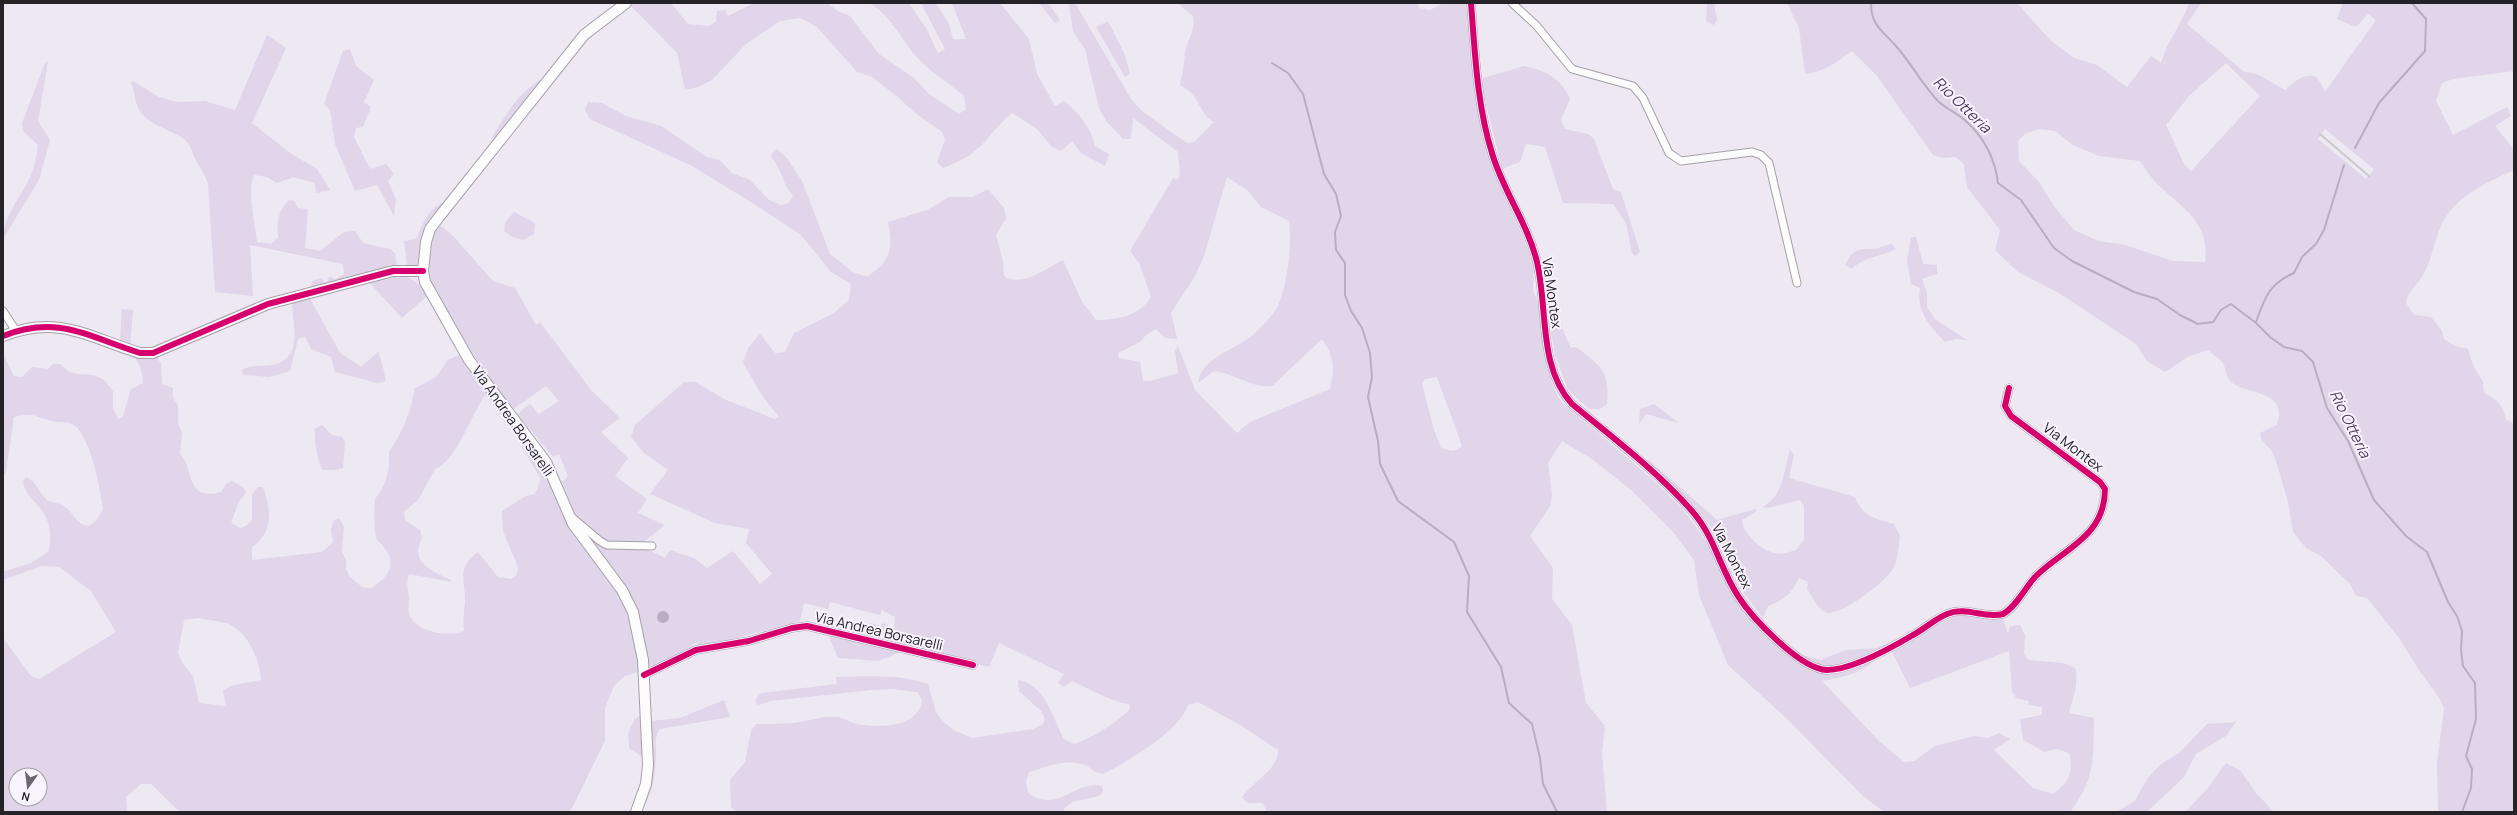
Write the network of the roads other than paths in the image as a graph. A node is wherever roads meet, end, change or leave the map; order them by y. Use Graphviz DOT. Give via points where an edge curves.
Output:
graph roads {
  1 [pos="626,3"];
  2 [pos="1471,3"];
  3 [pos="1512,3"];
  4 [pos="423,271"];
  5 [pos="1797,283"];
  6 [pos="3,312"];
  7 [pos="16,331"];
  8 [pos="3,336"];
  9 [pos="2009,388"];
  10 [pos="569,515"];
  11 [pos="652,546"];
  12 [pos="973,664"];
  13 [pos="644,675"];
  14 [pos="636,812"];
  1 -- 4 [label="main road, Via Andrea Borsarelli" via="584,35 430,229"];
  2 -- 9 [label="street, Via Montex" via="1476,74 1491,152 1537,262 1547,344 1561,391 1572,404 1658,478 1692,511 1719,553 1738,595 1801,661 1817,668 1836,669 1864,660 1912,636 1946,615 1960,611 2003,614 2036,577 2081,543 2089,533 2102,508 2105,489 2100,482 2011,416 2005,406"];
  3 -- 5 [label="street" via="1536,26 1572,69 1633,86 1643,98 1668,153 1676,159 1681,161 1752,152 1765,158 1769,164"];
  4 -- 7 [label="main road" via="393,271 268,304 153,353 135,351 64,327 36,326"];
  4 -- 10 [label="main road, Via Andrea Borsarelli" via="433,298 470,360 546,462"];
  6 -- 7 [label="street"];
  7 -- 8 [label="main road"];
  10 -- 11 [label="street" via="607,545"];
  10 -- 13 [label="main road, Via Andrea Borsarelli" via="579,535 629,602 640,639"];
  12 -- 13 [label="street, Via Andrea Borsarelli" via="807,626 749,641 696,650"];
  13 -- 14 [label="main road, Via Andrea Borsarelli" via="648,766 646,784"];
}
